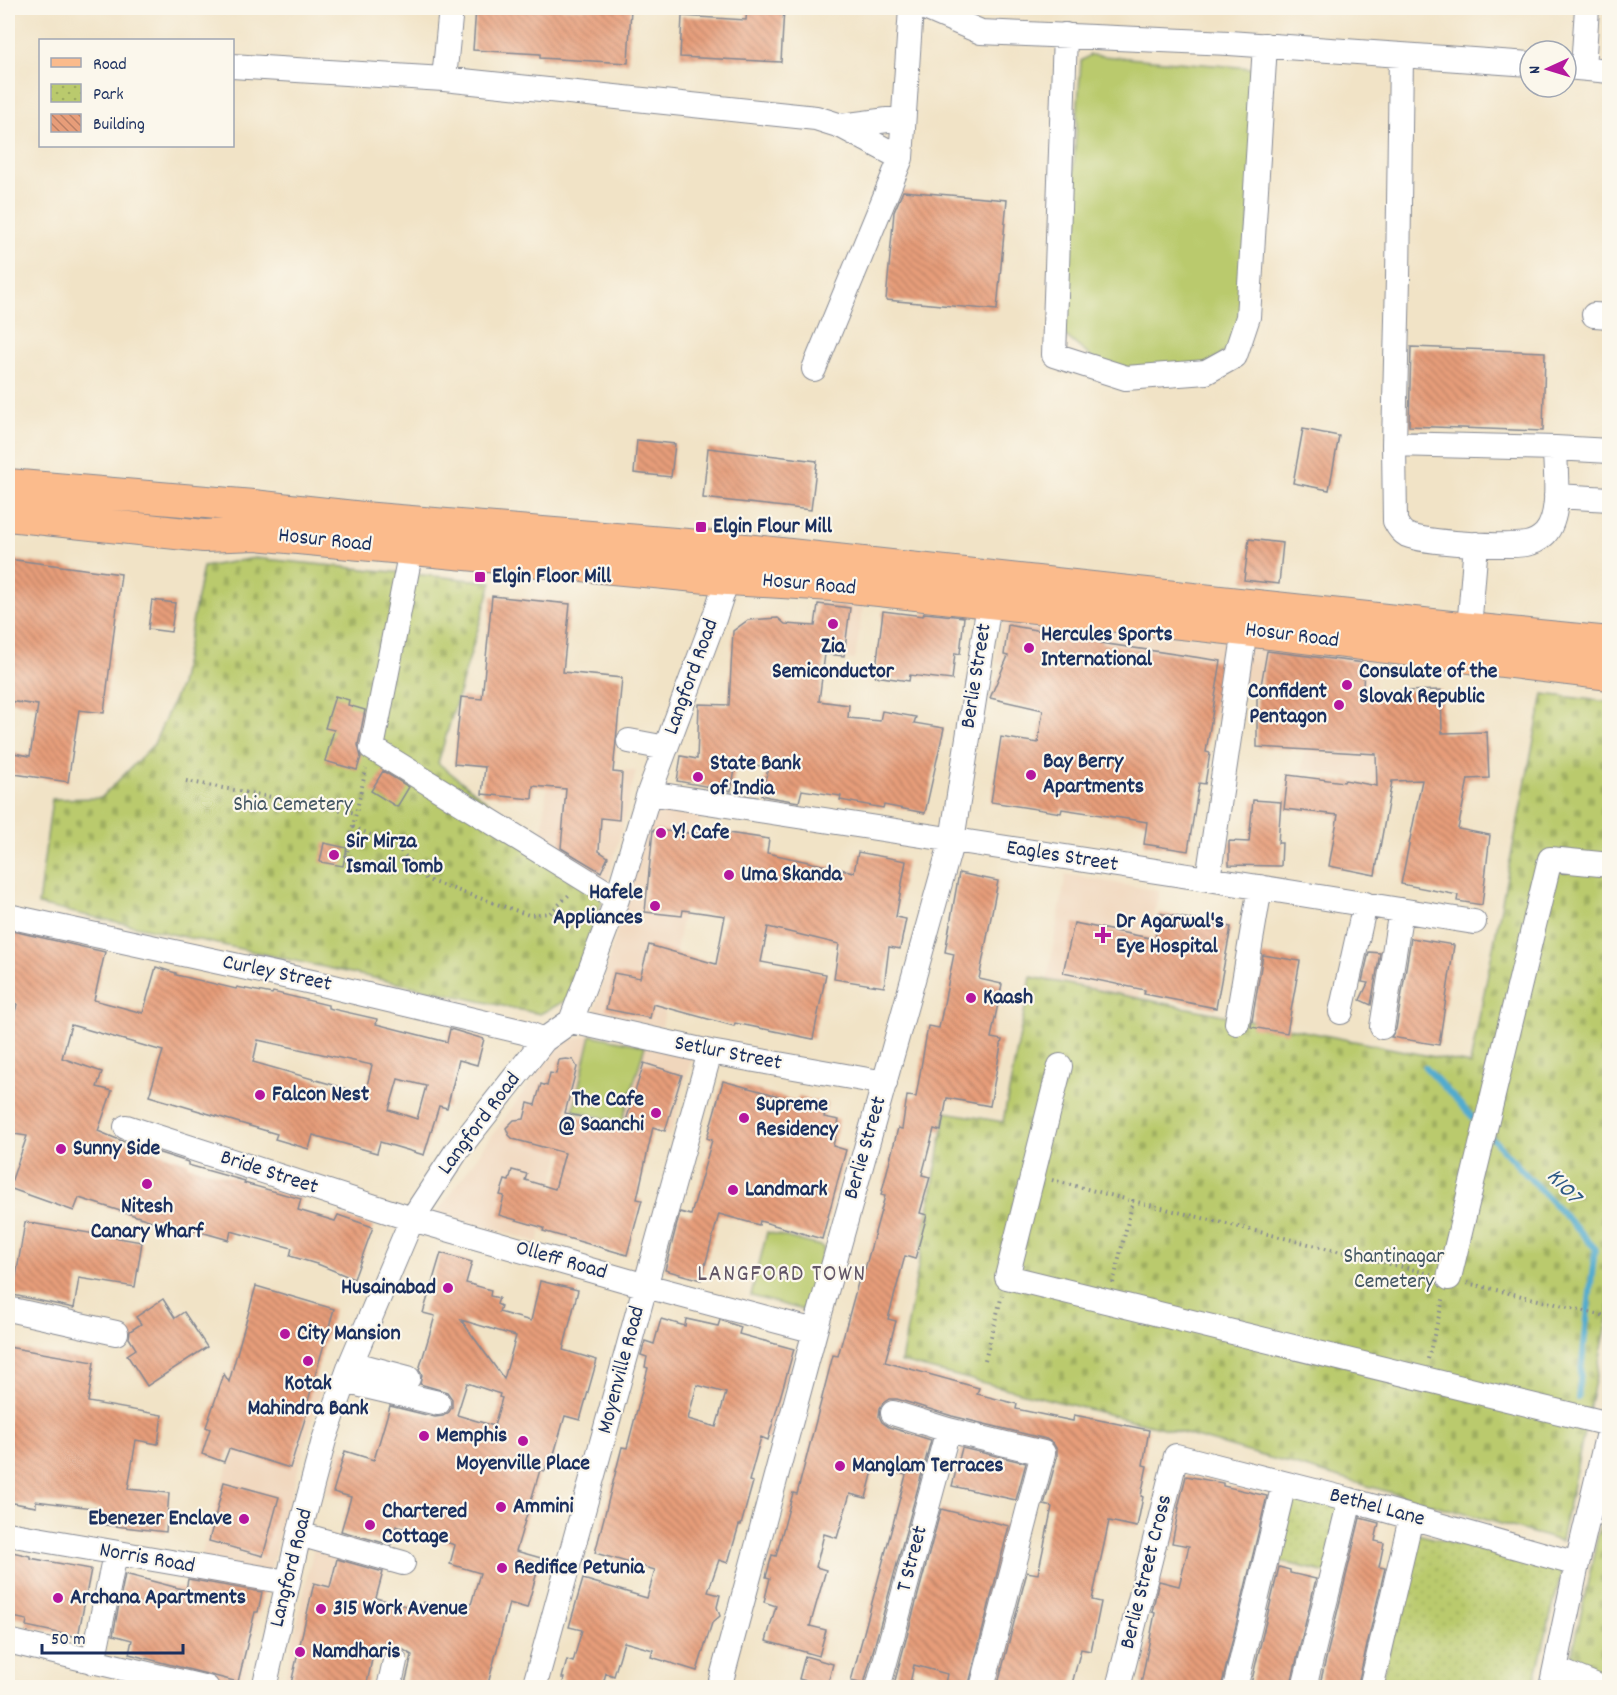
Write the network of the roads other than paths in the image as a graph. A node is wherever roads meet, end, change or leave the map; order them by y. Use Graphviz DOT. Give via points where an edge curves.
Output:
graph roads {
  1 [pos="451,8"];
  2 [pos="911,8"];
  3 [pos="925,8"];
  4 [pos="1587,8"];
  5 [pos="1065,35"];
  6 [pos="1265,45"];
  7 [pos="1578,53"];
  8 [pos="1401,55"];
  9 [pos="1518,63"];
  10 [pos="234,66"];
  11 [pos="1578,68"];
  12 [pos="1610,71"];
  13 [pos="444,79"];
  14 [pos="903,118"];
  15 [pos="841,126"];
  16 [pos="901,158"];
  17 [pos="814,369"];
  18 [pos="1394,444"];
  19 [pos="1555,448"];
  20 [pos="1610,451"];
  21 [pos="8,485"];
  22 [pos="1556,496"];
  23 [pos="1610,499"];
  24 [pos="8,515"];
  25 [pos="1468,543"];
  26 [pos="736,549"];
  27 [pos="411,550"];
  28 [pos="728,579"];
  29 [pos="989,604"];
  30 [pos="1461,628"];
  31 [pos="1245,630"];
  32 [pos="1610,642"];
  33 [pos="1610,674"];
  34 [pos="629,741"];
  35 [pos="666,748"];
  36 [pos="649,793"];
  37 [pos="952,840"];
  38 [pos="1610,865"];
  39 [pos="1208,879"];
  40 [pos="1260,887"];
  41 [pos="617,899"];
  42 [pos="1365,904"];
  43 [pos="1401,910"];
  44 [pos="8,916"];
  45 [pos="1474,922"];
  46 [pos="1341,1012"];
  47 [pos="572,1021"];
  48 [pos="1237,1023"];
  49 [pos="1382,1027"];
  50 [pos="544,1040"];
  51 [pos="710,1052"];
  52 [pos="1060,1066"];
  53 [pos="885,1083"];
  54 [pos="126,1127"];
  55 [pos="412,1219"];
  56 [pos="1449,1278"];
  57 [pos="646,1286"];
  58 [pos="8,1309"];
  59 [pos="815,1331"];
  60 [pos="116,1333"];
  61 [pos="348,1372"];
  62 [pos="408,1378"];
  63 [pos="438,1403"];
  64 [pos="893,1413"];
  65 [pos="1610,1424"];
  66 [pos="948,1430"];
  67 [pos="1176,1456"];
  68 [pos="1284,1484"];
  69 [pos="1602,1495"];
  70 [pos="1350,1500"];
  71 [pos="1411,1518"];
  72 [pos="8,1534"];
  73 [pos="299,1534"];
  74 [pos="115,1554"];
  75 [pos="403,1563"];
  76 [pos="1577,1564"];
  77 [pos="287,1582"];
  78 [pos="8,1641"];
  79 [pos="395,1661"];
  80 [pos="93,1662"];
  81 [pos="1553,1678"];
  82 [pos="207,1688"];
  83 [pos="264,1688"];
  84 [pos="389,1688"];
  85 [pos="534,1688"];
  86 [pos="719,1688"];
  87 [pos="878,1688"];
  88 [pos="982,1688"];
  89 [pos="1118,1688"];
  90 [pos="1235,1688"];
  91 [pos="1304,1688"];
  92 [pos="1371,1688"];
  93 [pos="1602,1688"];
  1 -- 13 [label="street"];
  2 -- 14 [label="street"];
  3 -- 5 [label="street" via="981,33"];
  4 -- 7 [label="street"];
  5 -- 6 [label="street"];
  5 -- 6 [label="street" via="1054,355 1126,378 1206,372 1235,356 1248,317"];
  6 -- 8 [label="street"];
  8 -- 9 [label="street"];
  8 -- 18 [label="street"];
  10 -- 13 [label="street"];
  11 -- 12 [label="street"];
  13 -- 15 [label="street" via="816,117"];
  14 -- 15 [label="street"];
  14 -- 16 [label="street"];
  15 -- 16 [label="street"];
  16 -- 17 [label="street"];
  18 -- 19 [label="street"];
  18 -- 25 [label="street" via="1397,527 1422,539"];
  19 -- 20 [label="street"];
  19 -- 22 [label="street"];
  21 -- 26 [label="main road, Hosur Road"];
  22 -- 23 [label="street"];
  22 -- 25 [label="street" via="1552,524 1540,539 1526,544"];
  24 -- 27 [label="main road, Hosur Road" via="204,536 256,534"];
  25 -- 30 [label="street"];
  26 -- 28 [label="street, Langford Road"];
  26 -- 30 [label="main road, Hosur Road"];
  27 -- 28 [label="main road, Hosur Road"];
  27 -- 41 [label="street" via="372,748"];
  28 -- 29 [label="main road, Hosur Road" via="833,585"];
  28 -- 35 [label="street, Langford Road"];
  29 -- 31 [label="main road, Hosur Road"];
  29 -- 37 [label="street, Berlie Street" via="959,730"];
  30 -- 32 [label="main road, Hosur Road"];
  31 -- 33 [label="main road, Hosur Road"];
  31 -- 39 [label="street"];
  34 -- 35 [label="street"];
  35 -- 36 [label="street, Langford Road"];
  36 -- 37 [label="street, Eagles Street"];
  36 -- 41 [label="street, Langford Road"];
  37 -- 39 [label="street, Eagles Street"];
  37 -- 53 [label="street, Berlie Street"];
  38 -- 56 [label="street" via="1550,859"];
  39 -- 40 [label="street, Eagles Street"];
  40 -- 42 [label="street, Eagles Street"];
  40 -- 48 [label="street"];
  41 -- 47 [label="street, Langford Road"];
  42 -- 43 [label="street, Eagles Street"];
  42 -- 46 [label="street"];
  43 -- 45 [label="street, Eagles Street"];
  43 -- 49 [label="street"];
  44 -- 50 [label="street, Curley Street" via="321,984"];
  47 -- 50 [label="street, Langford Road"];
  47 -- 51 [label="street, Setlur Street"];
  50 -- 55 [label="street, Langford Road" via="456,1152"];
  51 -- 53 [label="street, Setlur Street"];
  51 -- 57 [label="street, Moyenville Road"];
  52 -- 65 [label="street" via="1007,1277"];
  53 -- 59 [label="street, Berlie Street"];
  54 -- 55 [label="street, Bride Street"];
  55 -- 57 [label="street, Olleff Road"];
  55 -- 61 [label="street, Langford Road"];
  57 -- 59 [label="street, Olleff Road"];
  57 -- 85 [label="street, Moyenville Road"];
  58 -- 60 [label="street"];
  59 -- 86 [label="street, Berlie Street"];
  61 -- 62 [label="street"];
  61 -- 63 [label="street"];
  61 -- 73 [label="street, Langford Road" via="324,1440"];
  64 -- 66 [label="street"];
  65 -- 69 [label="street"];
  66 -- 87 [label="street, T Street"];
  66 -- 88 [label="street" via="1043,1453"];
  67 -- 68 [label="street, Bethel Lane"];
  67 -- 89 [label="street, Berlie Street Cross"];
  68 -- 70 [label="street, Bethel Lane"];
  68 -- 90 [label="street"];
  69 -- 76 [label="street"];
  70 -- 71 [label="street, Bethel Lane"];
  70 -- 91 [label="street"];
  71 -- 76 [label="street, Bethel Lane"];
  71 -- 92 [label="street"];
  72 -- 74 [label="street, Norris Road"];
  73 -- 75 [label="street"];
  73 -- 77 [label="street, Langford Road"];
  74 -- 77 [label="street, Norris Road"];
  74 -- 80 [label="street"];
  76 -- 81 [label="street"];
  77 -- 83 [label="street, Langford Road"];
  78 -- 80 [label="street"];
  79 -- 84 [label="street"];
  80 -- 82 [label="street"];
  81 -- 93 [label="street"];
}
